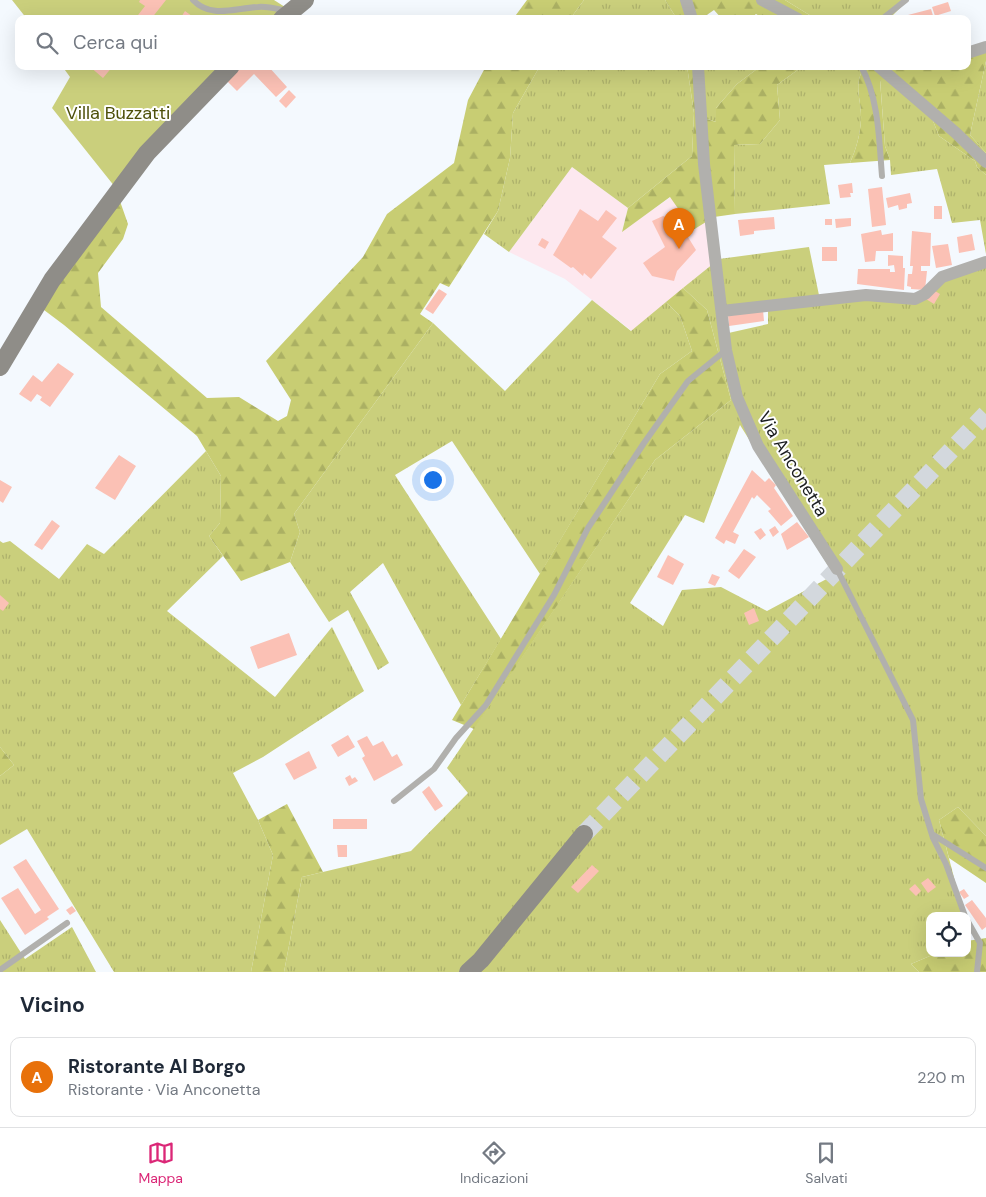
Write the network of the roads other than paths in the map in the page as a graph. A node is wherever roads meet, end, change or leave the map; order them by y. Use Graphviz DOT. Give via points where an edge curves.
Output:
graph roads {
  1 [pos="193,0"];
  2 [pos="304,0"];
  3 [pos="686,0"];
  4 [pos="762,0"];
  5 [pos="906,0"];
  6 [pos="285,15"];
  7 [pos="287,15"];
  8 [pos="691,15"];
  9 [pos="790,15"];
  10 [pos="887,15"];
  11 [pos="986,47"];
  12 [pos="971,51"];
  13 [pos="227,70"];
  14 [pos="698,70"];
  15 [pos="863,70"];
  16 [pos="883,70"];
  17 [pos="986,162"];
  18 [pos="882,176"];
  19 [pos="986,262"];
  20 [pos="722,311"];
  21 [pos="726,350"];
  22 [pos="0,367"];
  23 [pos="837,569"];
  24 [pos="394,801"];
  25 [pos="584,834"];
  26 [pos="932,834"];
  27 [pos="986,868"];
  28 [pos="964,912"];
  29 [pos="67,923"];
  30 [pos="971,927"];
  31 [pos="0,970"];
  32 [pos="468,972"];
  33 [pos="977,972"];
  1 -- 6 [label="lane" via="200,8 219,12 258,7 276,8"];
  2 -- 7 [label="street"];
  3 -- 8 [label="street"];
  4 -- 9 [label="street"];
  5 -- 10 [label="lane"];
  11 -- 12 [label="street"];
  13 -- 22 [label="street" via="147,153 52,280"];
  14 -- 20 [label="street, Via Anconetta" via="704,164"];
  15 -- 18 [label="lane" via="870,81 878,126"];
  16 -- 17 [label="street"];
  19 -- 20 [label="street" via="945,275 915,299 866,295"];
  20 -- 21 [label="street, Via Anconetta"];
  21 -- 23 [label="street, Via Anconetta" via="736,398 749,429"];
  21 -- 24 [label="lane" via="688,381 644,443 588,528 554,595 486,705 434,769"];
  23 -- 26 [label="lane" via="913,720 921,799"];
  25 -- 32 [label="street"];
  26 -- 27 [label="lane"];
  26 -- 28 [label="lane"];
  29 -- 31 [label="lane"];
  30 -- 33 [label="lane" via="980,943"];
}
